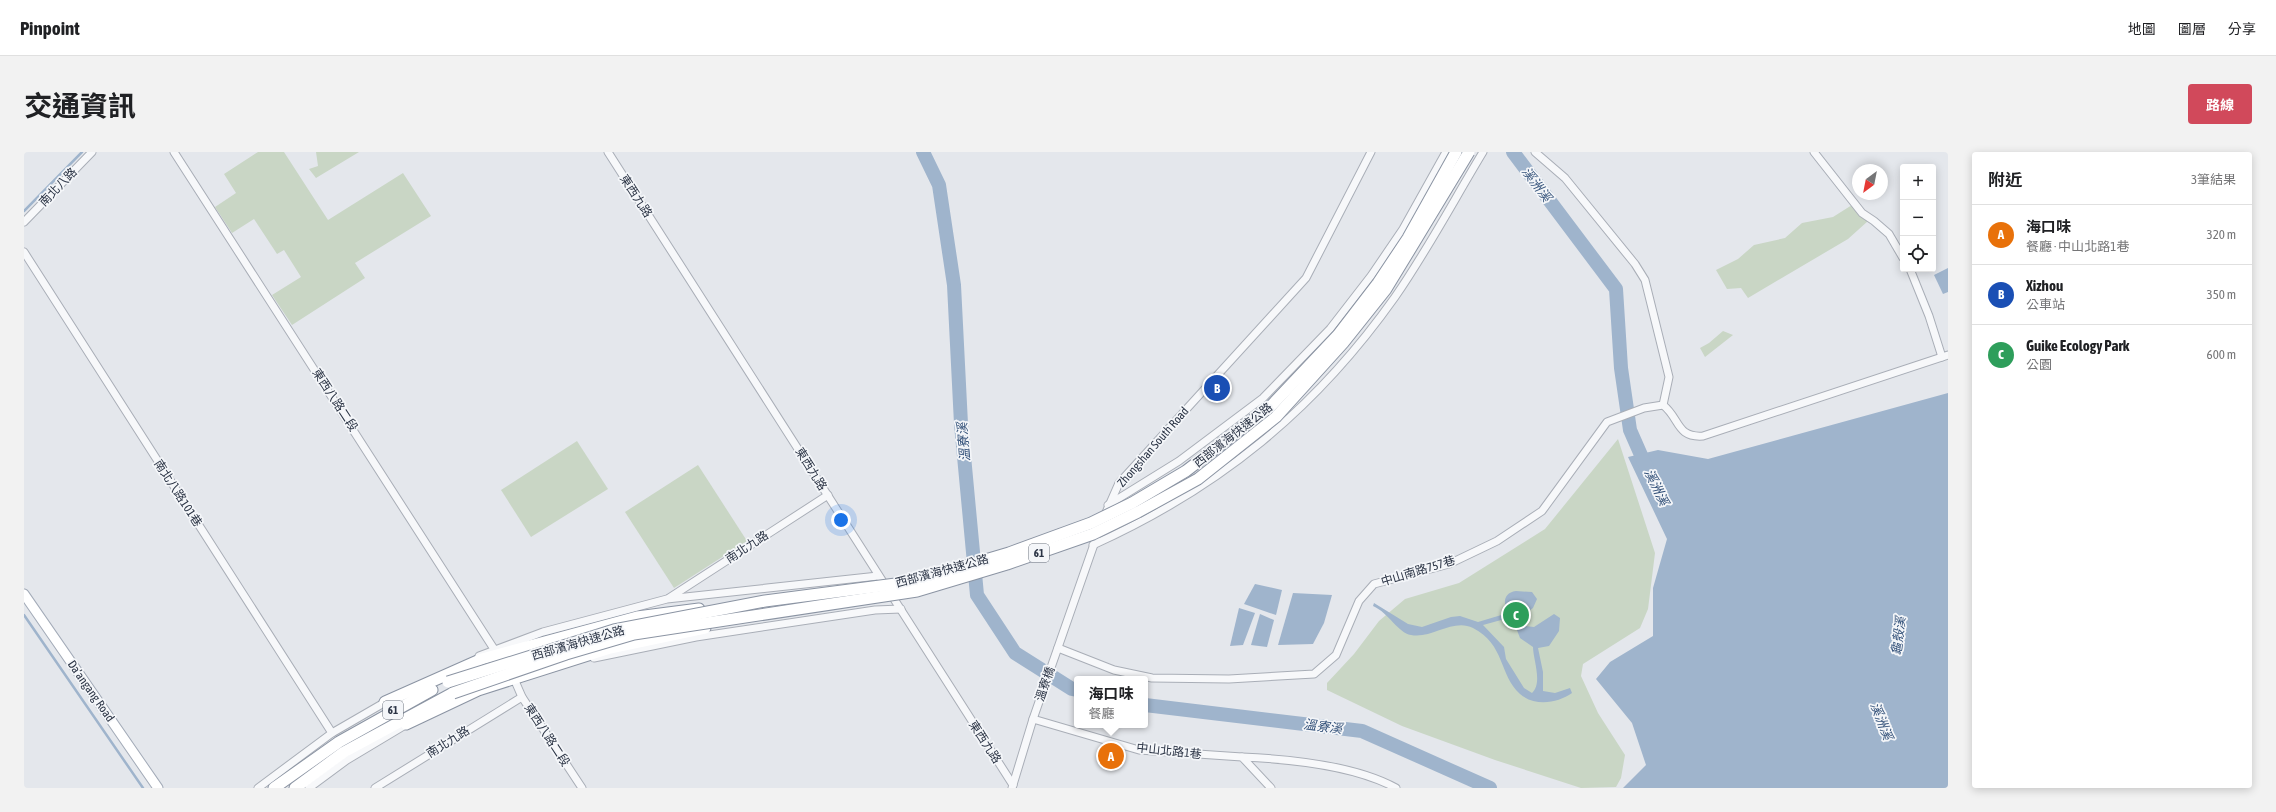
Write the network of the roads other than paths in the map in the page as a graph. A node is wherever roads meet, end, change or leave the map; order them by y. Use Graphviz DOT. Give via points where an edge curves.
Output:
graph roads {
  1 [pos="92,152"];
  2 [pos="174,152"];
  3 [pos="608,152"];
  4 [pos="1371,152"];
  5 [pos="1446,152"];
  6 [pos="1456,152"];
  7 [pos="1469,152"];
  8 [pos="1483,152"];
  9 [pos="1535,152"];
  10 [pos="1814,152"];
  11 [pos="24,222"];
  12 [pos="24,252"];
  13 [pos="1900,253"];
  14 [pos="1911,272"];
  15 [pos="1945,356"];
  16 [pos="1663,405"];
  17 [pos="828,495"];
  18 [pos="1108,505"];
  19 [pos="1093,545"];
  20 [pos="878,576"];
  21 [pos="24,594"];
  22 [pos="667,599"];
  23 [pos="765,601"];
  24 [pos="901,610"];
  25 [pos="759,615"];
  26 [pos="1058,648"];
  27 [pos="494,649"];
  28 [pos="1142,676"];
  29 [pos="1148,677"];
  30 [pos="514,681"];
  31 [pos="522,697"];
  32 [pos="386,702"];
  33 [pos="1033,719"];
  34 [pos="406,724"];
  35 [pos="335,737"];
  36 [pos="1242,757"];
  37 [pos="1013,787"];
  38 [pos="158,788"];
  39 [pos="258,788"];
  40 [pos="274,788"];
  41 [pos="295,788"];
  42 [pos="309,788"];
  43 [pos="375,788"];
  44 [pos="582,788"];
  45 [pos="1271,788"];
  46 [pos="1396,788"];
  1 -- 11 [label="street, 南北八路"];
  2 -- 27 [label="street, 東西八路二段"];
  3 -- 17 [label="street, 東西九路"];
  4 -- 18 [label="street, Zhongshan South Road" via="1306,278 1119,483"];
  5 -- 18 [label="street" via="1403,229 1330,329 1263,398 1179,461"];
  6 -- 23 [label="highway, 西部濱海快速公路 / 61, bridge" via="1408,238 1378,283 1338,335 1271,406 1186,471 1132,503 1091,523 1009,553 911,582"];
  7 -- 25 [label="highway, 西部濱海快速公路 / 61, bridge" via="1386,289 1343,343 1276,416 1198,479 1093,534 1007,564 917,591"];
  8 -- 19 [label="street" via="1396,296 1360,343 1309,399 1288,420 1228,469 1134,527"];
  9 -- 16 [label="street" via="1565,178 1636,264 1645,280 1669,377"];
  10 -- 13 [label="street" via="1862,213 1889,234"];
  12 -- 35 [label="street, 南北八路101巷"];
  14 -- 15 [label="street"];
  15 -- 16 [label="street" via="1703,436 1692,437 1684,433 1671,410"];
  16 -- 29 [label="street, 中山南路757巷" via="1644,408 1607,422 1542,511 1497,541 1449,564 1374,584 1360,601 1336,655 1314,674 1229,679"];
  17 -- 20 [label="street, 東西九路"];
  17 -- 22 [label="street, 南北九路"];
  18 -- 19 [label="street, Zhongshan South Road"];
  19 -- 26 [label="street, Zhongshan South Road"];
  20 -- 22 [label="street"];
  20 -- 24 [label="street, 東西九路"];
  21 -- 38 [label="main road, Da’angang Road"];
  22 -- 27 [label="street" via="580,621"];
  23 -- 32 [label="highway" via="637,617 544,641 482,659"];
  23 -- 35 [label="highway, 西部濱海快速公路 / 61, bridge" via="614,630 448,682"];
  24 -- 30 [label="street" via="874,610 689,638 582,661"];
  24 -- 37 [label="street, 東西九路"];
  25 -- 34 [label="highway" via="610,648 478,690"];
  25 -- 41 [label="highway, 西部濱海快速公路 / 61, bridge" via="634,634 452,693 346,751"];
  26 -- 28 [label="street, 中山南路757巷" via="1114,670"];
  26 -- 33 [label="street, 溫寮橋"];
  27 -- 32 [label="street"];
  30 -- 31 [label="street, 東西八路二段"];
  30 -- 34 [label="street"];
  31 -- 43 [label="street, 南北九路"];
  31 -- 44 [label="street, 東西八路二段"];
  32 -- 35 [label="street"];
  33 -- 36 [label="street, 中山北路1巷" via="1139,750"];
  33 -- 37 [label="street, 溫寮橋"];
  34 -- 42 [label="street" via="347,760"];
  35 -- 39 [label="street"];
  35 -- 40 [label="highway, 西部濱海快速公路 / 61"];
  36 -- 45 [label="street"];
  36 -- 46 [label="street, 中山北路1巷" via="1307,763 1358,774"];
}
